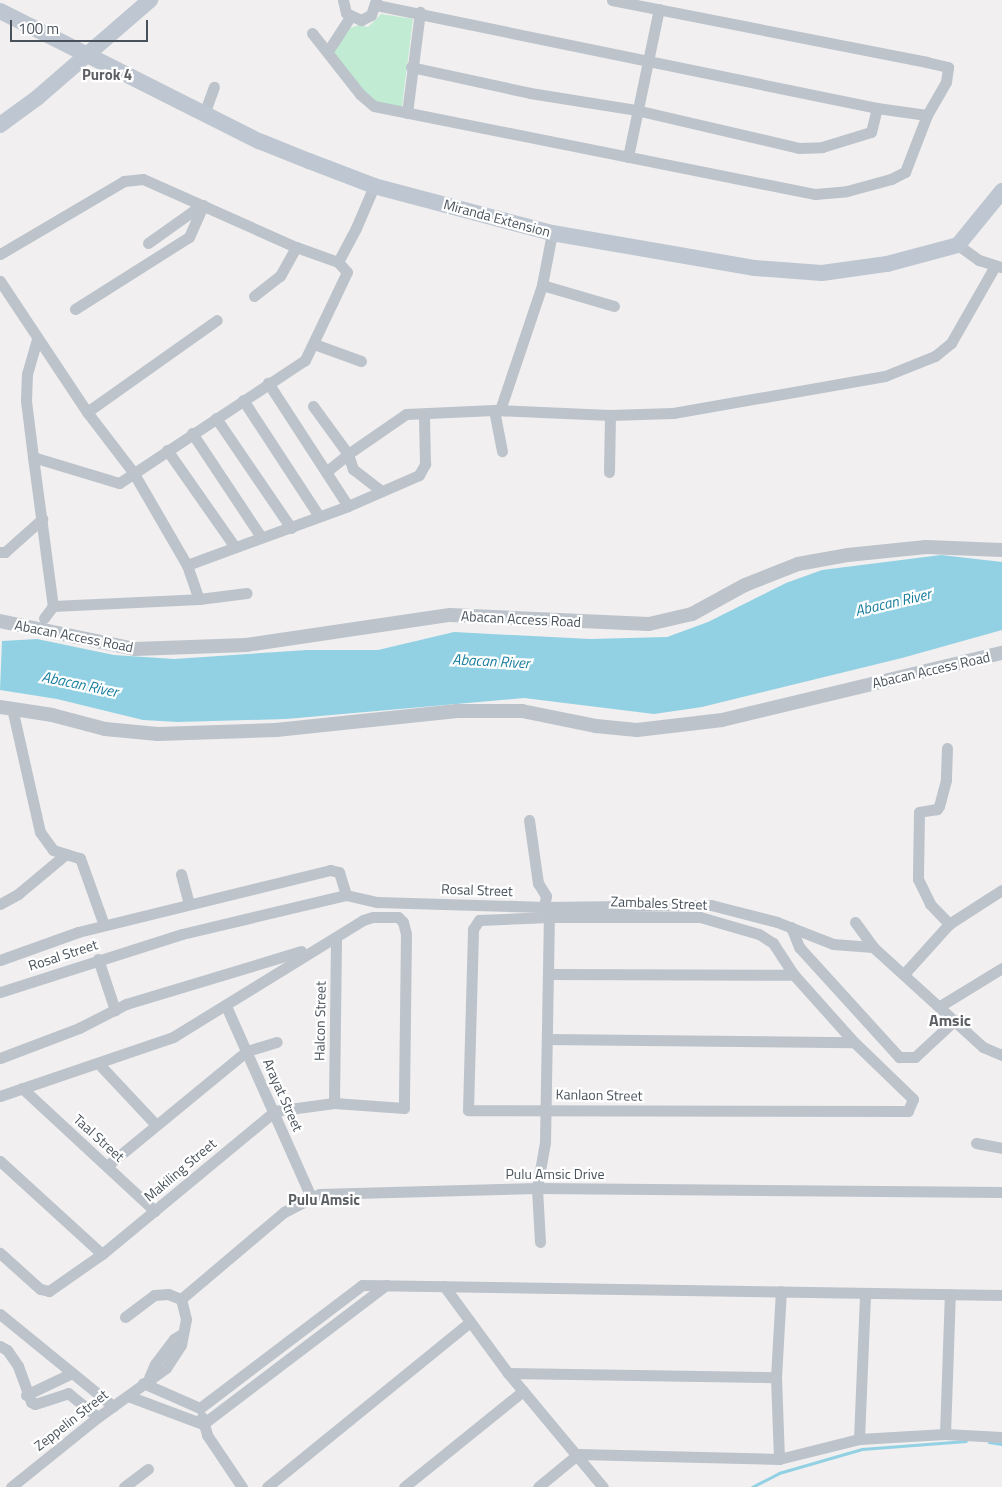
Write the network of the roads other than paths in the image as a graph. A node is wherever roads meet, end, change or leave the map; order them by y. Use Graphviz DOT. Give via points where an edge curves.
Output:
graph roads {
  1 [pos="150,0"];
  2 [pos="343,0"];
  3 [pos="612,0"];
  4 [pos="376,2"];
  5 [pos="659,9"];
  6 [pos="0,11"];
  7 [pos="420,12"];
  8 [pos="350,17"];
  9 [pos="312,33"];
  10 [pos="328,51"];
  11 [pos="87,56"];
  12 [pos="648,59"];
  13 [pos="411,67"];
  14 [pos="214,87"];
  15 [pos="877,108"];
  16 [pos="636,110"];
  17 [pos="407,113"];
  18 [pos="204,114"];
  19 [pos="927,115"];
  20 [pos="0,124"];
  21 [pos="628,157"];
  22 [pos="374,186"];
  23 [pos="1002,191"];
  24 [pos="202,207"];
  25 [pos="552,233"];
  26 [pos="148,243"];
  27 [pos="958,245"];
  28 [pos="296,248"];
  29 [pos="0,254"];
  30 [pos="338,262"];
  31 [pos="998,267"];
  32 [pos="0,281"];
  33 [pos="542,285"];
  34 [pos="254,296"];
  35 [pos="614,306"];
  36 [pos="75,309"];
  37 [pos="217,320"];
  38 [pos="37,338"];
  39 [pos="314,344"];
  40 [pos="361,361"];
  41 [pos="268,383"];
  42 [pos="243,400"];
  43 [pos="313,406"];
  44 [pos="497,410"];
  45 [pos="87,412"];
  46 [pos="424,415"];
  47 [pos="610,415"];
  48 [pos="216,418"];
  49 [pos="192,434"];
  50 [pos="167,450"];
  51 [pos="502,451"];
  52 [pos="348,454"];
  53 [pos="33,457"];
  54 [pos="133,472"];
  55 [pos="326,472"];
  56 [pos="609,472"];
  57 [pos="380,490"];
  58 [pos="348,506"];
  59 [pos="319,516"];
  60 [pos="42,519"];
  61 [pos="291,528"];
  62 [pos="261,538"];
  63 [pos="235,547"];
  64 [pos="1002,550"];
  65 [pos="0,552"];
  66 [pos="187,565"];
  67 [pos="247,593"];
  68 [pos="199,599"];
  69 [pos="53,606"];
  70 [pos="44,618"];
  71 [pos="0,621"];
  72 [pos="1002,653"];
  73 [pos="6,707"];
  74 [pos="947,748"];
  75 [pos="529,820"];
  76 [pos="66,854"];
  77 [pos="181,874"];
  78 [pos="1002,890"];
  79 [pos="346,895"];
  80 [pos="377,902"];
  81 [pos="189,903"];
  82 [pos="0,904"];
  83 [pos="546,912"];
  84 [pos="479,920"];
  85 [pos="855,922"];
  86 [pos="950,924"];
  87 [pos="104,926"];
  88 [pos="792,927"];
  89 [pos="336,939"];
  90 [pos="873,947"];
  91 [pos="98,959"];
  92 [pos="0,960"];
  93 [pos="1002,968"];
  94 [pos="549,974"];
  95 [pos="904,974"];
  96 [pos="794,976"];
  97 [pos="0,992"];
  98 [pos="226,1006"];
  99 [pos="940,1006"];
  100 [pos="115,1010"];
  101 [pos="955,1020"];
  102 [pos="547,1039"];
  103 [pos="276,1042"];
  104 [pos="854,1042"];
  105 [pos="247,1051"];
  106 [pos="1002,1055"];
  107 [pos="0,1058"];
  108 [pos="98,1063"];
  109 [pos="22,1088"];
  110 [pos="0,1096"];
  111 [pos="913,1099"];
  112 [pos="334,1103"];
  113 [pos="545,1110"];
  114 [pos="275,1111"];
  115 [pos="155,1124"];
  116 [pos="976,1143"];
  117 [pos="1002,1148"];
  118 [pos="0,1160"];
  119 [pos="108,1165"];
  120 [pos="538,1188"];
  121 [pos="1002,1192"];
  122 [pos="311,1196"];
  123 [pos="155,1211"];
  124 [pos="540,1242"];
  125 [pos="0,1253"];
  126 [pos="102,1254"];
  127 [pos="386,1285"];
  128 [pos="444,1286"];
  129 [pos="782,1291"];
  130 [pos="865,1293"];
  131 [pos="950,1294"];
  132 [pos="1002,1295"];
  133 [pos="181,1299"];
  134 [pos="0,1314"];
  135 [pos="125,1317"];
  136 [pos="469,1323"];
  137 [pos="0,1346"];
  138 [pos="72,1373"];
  139 [pos="508,1373"];
  140 [pos="776,1377"];
  141 [pos="146,1380"];
  142 [pos="523,1391"];
  143 [pos="26,1395"];
  144 [pos="128,1396"];
  145 [pos="179,1398"];
  146 [pos="113,1406"];
  147 [pos="200,1408"];
  148 [pos="175,1413"];
  149 [pos="98,1417"];
  150 [pos="203,1424"];
  151 [pos="945,1434"];
  152 [pos="1002,1437"];
  153 [pos="859,1439"];
  154 [pos="578,1454"];
  155 [pos="779,1459"];
  156 [pos="148,1469"];
  157 [pos="11,1487"];
  158 [pos="124,1487"];
  159 [pos="242,1487"];
  160 [pos="267,1487"];
  161 [pos="404,1487"];
  162 [pos="538,1487"];
  163 [pos="603,1487"];
  1 -- 11 [label="main road"];
  2 -- 8 [label="street" via="343,8"];
  3 -- 5 [label="street"];
  4 -- 7 [label="street"];
  4 -- 8 [label="street" via="366,18"];
  5 -- 12 [label="street"];
  5 -- 19 [label="street" via="948,67 946,82"];
  6 -- 11 [label="main road, Miranda Extension"];
  7 -- 12 [label="street"];
  7 -- 13 [label="street"];
  8 -- 10 [label="street"];
  9 -- 10 [label="street"];
  10 -- 17 [label="street" via="367,102"];
  11 -- 18 [label="main road, Miranda Extension"];
  11 -- 20 [label="main road"];
  12 -- 15 [label="street"];
  12 -- 16 [label="street"];
  13 -- 16 [label="street" via="530,93"];
  13 -- 17 [label="street"];
  14 -- 18 [label="street"];
  15 -- 16 [label="street" via="871,132 822,147 800,148"];
  15 -- 19 [label="street"];
  16 -- 21 [label="street"];
  17 -- 21 [label="street"];
  18 -- 22 [label="main road, Miranda Extension" via="259,141"];
  19 -- 21 [label="street" via="905,172 891,179 828,194"];
  22 -- 25 [label="main road, Miranda Extension"];
  22 -- 30 [label="street"];
  23 -- 27 [label="main road"];
  24 -- 26 [label="street"];
  24 -- 28 [label="street"];
  24 -- 29 [label="street" via="153,182 135,179 124,182"];
  24 -- 36 [label="street" via="189,236"];
  25 -- 27 [label="main road, Miranda Extension" via="788,272 822,273 887,264"];
  25 -- 33 [label="street"];
  27 -- 31 [label="street"];
  28 -- 30 [label="street"];
  28 -- 34 [label="street" via="280,276"];
  30 -- 39 [label="street" via="346,272"];
  31 -- 47 [label="street" via="951,343 934,356 885,376 690,411"];
  32 -- 38 [label="street"];
  33 -- 35 [label="street"];
  33 -- 44 [label="street"];
  37 -- 45 [label="street"];
  38 -- 45 [label="street"];
  38 -- 53 [label="street" via="27,374 26,401"];
  39 -- 40 [label="street"];
  39 -- 41 [label="street" via="305,360"];
  41 -- 42 [label="street"];
  41 -- 55 [label="street"];
  42 -- 48 [label="street"];
  42 -- 59 [label="street"];
  43 -- 52 [label="street"];
  44 -- 46 [label="street"];
  44 -- 47 [label="street"];
  44 -- 51 [label="street"];
  45 -- 54 [label="street"];
  46 -- 52 [label="street" via="406,414 396,419"];
  46 -- 57 [label="street" via="425,464 419,476"];
  47 -- 56 [label="street"];
  48 -- 49 [label="street"];
  48 -- 61 [label="street"];
  49 -- 50 [label="street"];
  49 -- 62 [label="street"];
  50 -- 54 [label="street"];
  50 -- 63 [label="street"];
  52 -- 55 [label="street"];
  52 -- 57 [label="street" via="352,468"];
  53 -- 54 [label="street" via="114,483"];
  53 -- 60 [label="street"];
  54 -- 66 [label="street"];
  55 -- 58 [label="street"];
  57 -- 58 [label="street"];
  58 -- 59 [label="street"];
  59 -- 61 [label="street"];
  60 -- 65 [label="street"];
  60 -- 69 [label="street"];
  61 -- 62 [label="street"];
  62 -- 63 [label="street"];
  63 -- 66 [label="street"];
  64 -- 71 [label="street, Abacan Access Road" via="926,547 807,562 753,581 692,614 649,624 450,615 246,644 135,649"];
  66 -- 68 [label="street"];
  67 -- 68 [label="street"];
  68 -- 69 [label="street"];
  69 -- 70 [label="street"];
  72 -- 73 [label="street, Abacan Access Road" via="729,718 637,730 596,726 522,711 464,711 276,730 158,734 105,729"];
  73 -- 76 [label="street" via="40,832 52,850"];
  74 -- 86 [label="street" via="946,780 939,806 919,812 918,879 930,904"];
  75 -- 83 [label="street" via="538,883 546,896"];
  76 -- 82 [label="street" via="18,894"];
  76 -- 87 [label="street" via="80,858 86,868"];
  77 -- 81 [label="street"];
  78 -- 86 [label="street"];
  79 -- 80 [label="street, Rosal Street"];
  79 -- 81 [label="street" via="339,872 330,870"];
  79 -- 91 [label="street, Rosal Street" via="182,934"];
  80 -- 83 [label="street, Rosal Street"];
  80 -- 100 [label="street" via="293,956 126,1004"];
  81 -- 87 [label="street"];
  83 -- 84 [label="street, Zambales Street"];
  83 -- 88 [label="street, Rosal Street" via="711,905"];
  83 -- 94 [label="street"];
  83 -- 96 [label="street, Zambales Street" via="700,917 738,926 773,943"];
  84 -- 113 [label="street, Kanlaon Street" via="473,929 468,1110"];
  85 -- 90 [label="street"];
  86 -- 95 [label="street"];
  87 -- 92 [label="street"];
  88 -- 90 [label="street, Rosal Street" via="833,944"];
  88 -- 101 [label="street" via="799,947 898,1057 915,1057"];
  89 -- 98 [label="street"];
  89 -- 112 [label="street, Halcon Street"];
  89 -- 112 [label="street" via="373,917 398,917 406,934 404,1108"];
  90 -- 95 [label="street"];
  91 -- 97 [label="street, Rosal Street"];
  91 -- 100 [label="street"];
  93 -- 99 [label="street"];
  94 -- 96 [label="street"];
  94 -- 102 [label="street"];
  95 -- 99 [label="street"];
  96 -- 104 [label="street, Zambales Street"];
  98 -- 105 [label="street, Arayat Street"];
  98 -- 108 [label="street" via="173,1037"];
  99 -- 101 [label="street"];
  100 -- 107 [label="street" via="79,1028"];
  101 -- 106 [label="street" via="983,1047"];
  102 -- 104 [label="street"];
  102 -- 113 [label="street"];
  103 -- 105 [label="street"];
  104 -- 111 [label="street, Zambales Street"];
  105 -- 114 [label="street, Arayat Street"];
  105 -- 115 [label="street"];
  108 -- 109 [label="street"];
  108 -- 115 [label="street"];
  109 -- 110 [label="street"];
  109 -- 119 [label="street, Taal Street"];
  111 -- 113 [label="street, Kanlaon Street" via="908,1110 898,1112"];
  112 -- 114 [label="street"];
  113 -- 120 [label="street" via="545,1142"];
  114 -- 122 [label="street, Arayat Street"];
  114 -- 123 [label="street, Makiling Street"];
  115 -- 119 [label="street"];
  116 -- 117 [label="street"];
  118 -- 126 [label="street"];
  119 -- 123 [label="street, Taal Street"];
  120 -- 121 [label="street, Pulu Amsic Drive"];
  120 -- 122 [label="street, Pulu Amsic Drive" via="336,1192"];
  120 -- 124 [label="street"];
  122 -- 133 [label="street, Pulu Amsic Drive" via="284,1212"];
  123 -- 126 [label="street, Makiling Street"];
  125 -- 126 [label="street, Makiling Street" via="40,1289 49,1291"];
  127 -- 128 [label="street"];
  127 -- 147 [label="street" via="362,1285 352,1290"];
  127 -- 150 [label="street"];
  128 -- 129 [label="street"];
  128 -- 136 [label="street"];
  129 -- 130 [label="street"];
  129 -- 140 [label="street"];
  130 -- 131 [label="street"];
  130 -- 153 [label="street"];
  131 -- 132 [label="street"];
  131 -- 151 [label="street"];
  133 -- 135 [label="street" via="168,1294 154,1295"];
  133 -- 141 [label="street, Zeppelin Street" via="186,1319 182,1345 173,1361"];
  134 -- 138 [label="street"];
  136 -- 139 [label="street"];
  136 -- 160 [label="street"];
  137 -- 143 [label="street" via="7,1350 18,1366"];
  138 -- 143 [label="street"];
  138 -- 146 [label="street"];
  139 -- 140 [label="street"];
  139 -- 142 [label="street"];
  140 -- 155 [label="street"];
  141 -- 144 [label="street, Zeppelin Street"];
  141 -- 145 [label="street"];
  142 -- 154 [label="street"];
  142 -- 161 [label="street"];
  143 -- 149 [label="street" via="35,1404 68,1394"];
  144 -- 146 [label="street, Zeppelin Street"];
  144 -- 148 [label="street"];
  145 -- 147 [label="street"];
  145 -- 148 [label="street"];
  146 -- 149 [label="street, Zeppelin Street"];
  147 -- 150 [label="street"];
  148 -- 150 [label="street"];
  149 -- 157 [label="street, Zeppelin Street"];
  150 -- 159 [label="street"];
  151 -- 152 [label="street"];
  151 -- 153 [label="street"];
  153 -- 155 [label="street"];
  154 -- 155 [label="street"];
  154 -- 162 [label="street"];
  154 -- 163 [label="street"];
  156 -- 158 [label="street"];
}
